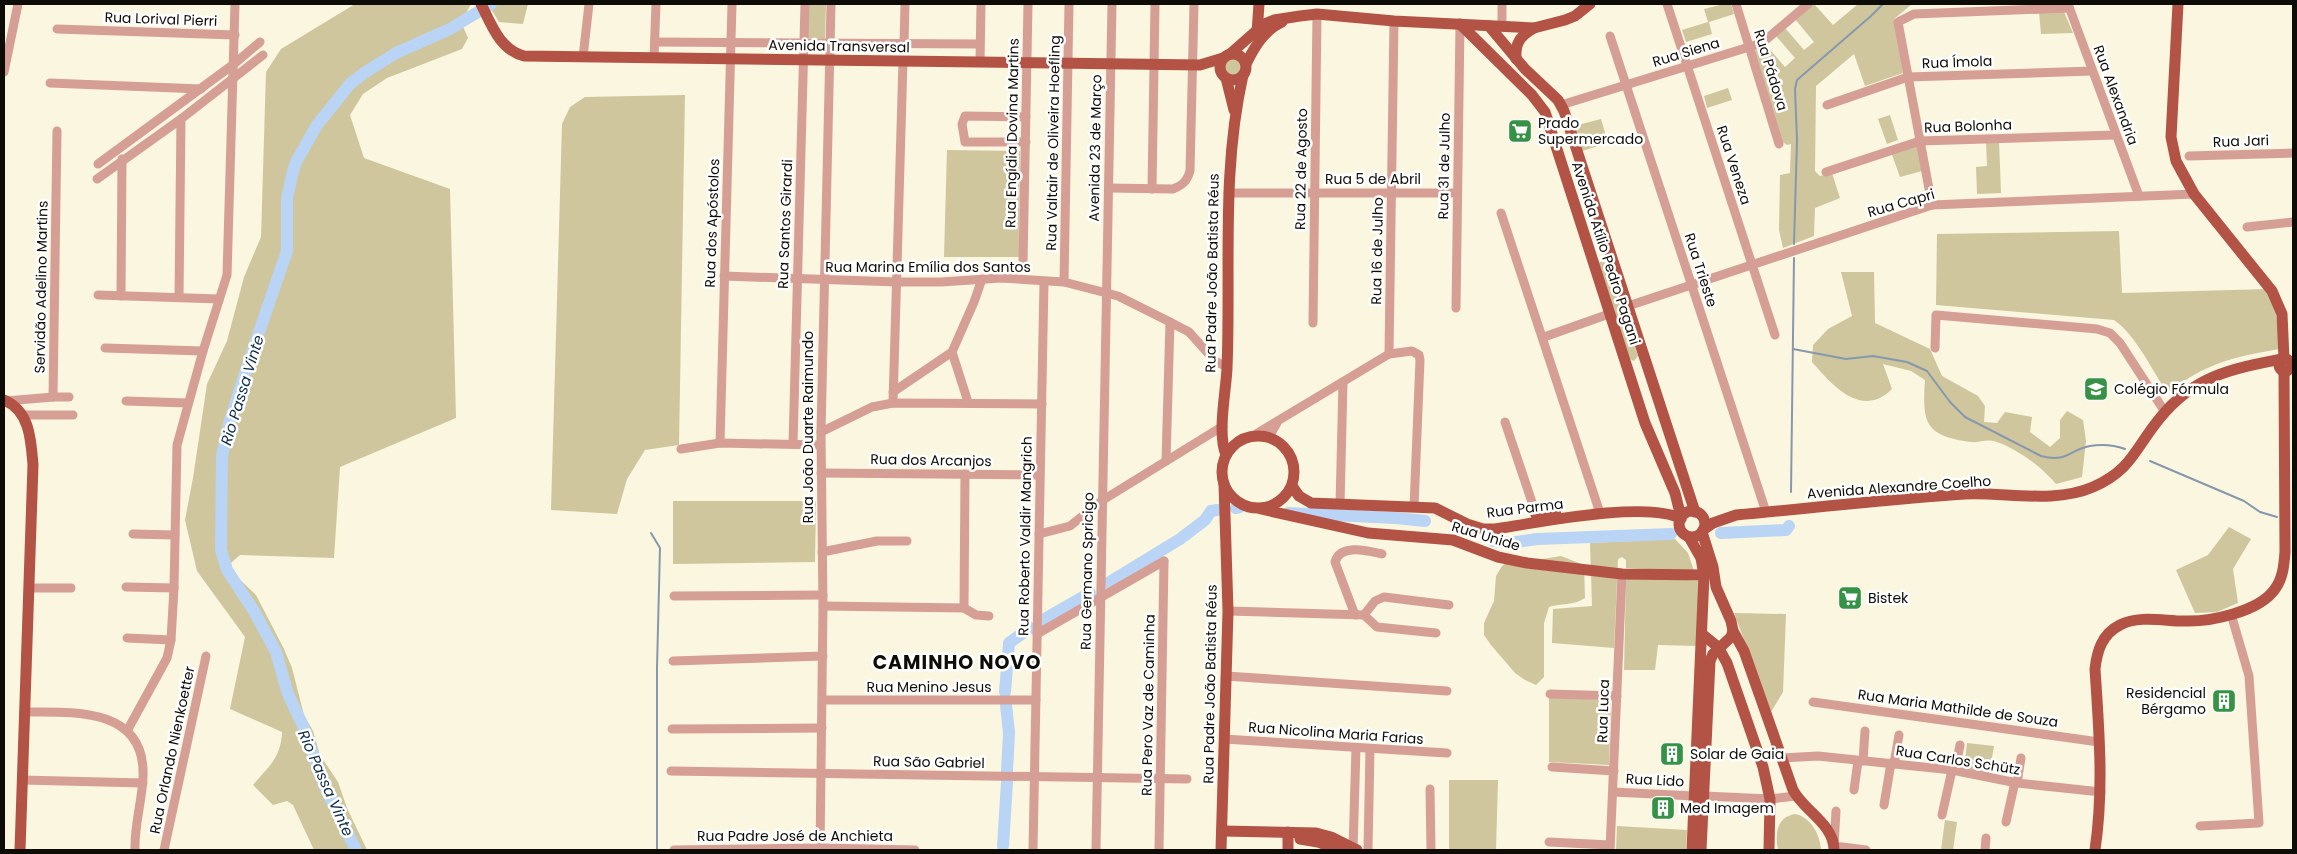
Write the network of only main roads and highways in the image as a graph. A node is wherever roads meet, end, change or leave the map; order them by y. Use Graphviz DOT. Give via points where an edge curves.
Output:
graph roads {
  1 [pos="481,4"];
  2 [pos="1590,4"];
  3 [pos="2178,4"];
  4 [pos="1259,10"];
  5 [pos="1291,18"];
  6 [pos="1274,20"];
  7 [pos="1460,24"];
  8 [pos="1489,26"];
  9 [pos="1258,28"];
  10 [pos="1534,28"];
  11 [pos="1255,47"];
  12 [pos="1226,56"];
  13 [pos="1516,59"];
  14 [pos="1196,65"];
  15 [pos="1245,70"];
  16 [pos="1224,77"];
  17 [pos="1235,112"];
  18 [pos="1553,138"];
  19 [pos="1583,170"];
  20 [pos="1611,257"];
  21 [pos="1592,261"];
  22 [pos="1644,358"];
  23 [pos="1625,362"];
  24 [pos="2287,364"];
  25 [pos="5,400"];
  26 [pos="1665,420"];
  27 [pos="1645,423"];
  28 [pos="1223,431"];
  29 [pos="1236,444"];
  30 [pos="1226,455"];
  31 [pos="1224,484"];
  32 [pos="1292,486"];
  33 [pos="1238,502"];
  34 [pos="1261,509"];
  35 [pos="1696,513"];
  36 [pos="1736,515"];
  37 [pos="1225,518"];
  38 [pos="1681,518"];
  39 [pos="1463,522"];
  40 [pos="1483,529"];
  41 [pos="1702,531"];
  42 [pos="1689,537"];
  43 [pos="1453,540"];
  44 [pos="1479,550"];
  45 [pos="1704,576"];
  46 [pos="1733,632"];
  47 [pos="1702,634"];
  48 [pos="1718,647"];
  49 [pos="1699,796"];
  50 [pos="1222,831"];
  51 [pos="1288,840"];
  52 [pos="1834,848"];
  53 [pos="20,850"];
  54 [pos="1221,850"];
  55 [pos="1338,850"];
  56 [pos="1354,850"];
  57 [pos="1692,850"];
  58 [pos="1701,850"];
  59 [pos="1769,850"];
  60 [pos="2095,850"];
  1 -- 14 [label="main road, Avenida Transversal" via="505,46 516,54"];
  2 -- 10 [label="main road" via="1575,16"];
  3 -- 24 [label="main road" via="2171,138 2176,160 2194,194 2272,291 2282,314"];
  4 -- 6 [label="main road" via="1267,20"];
  4 -- 9 [label="main road"];
  5 -- 6 [label="main road"];
  5 -- 7 [label="main road" via="1317,14"];
  5 -- 11 [label="main road" via="1273,27"];
  6 -- 9 [label="main road"];
  7 -- 8 [label="main road"];
  7 -- 18 [label="main road, Avenida Atílio Pedro Pagani" via="1537,100 1545,112"];
  8 -- 10 [label="main road"];
  8 -- 13 [label="main road, Avenida Atílio Pedro Pagani"];
  9 -- 11 [label="main road"];
  9 -- 12 [label="main road"];
  10 -- 13 [label="main road" via="1520,38 1516,45"];
  11 -- 15 [label="main road, Rua Padre João Batista Réus"];
  12 -- 14 [label="main road, Avenida Transversal"];
  12 -- 15 [label="main road" via="1240,56"];
  12 -- 16 [label="main road" via="1220,69"];
  13 -- 19 [label="main road, Avenida Atílio Pedro Pagani" via="1561,105"];
  14 -- 16 [label="main road, Avenida Transversal"];
  15 -- 16 [label="main road" via="1233,80"];
  15 -- 17 [label="main road, Rua Padre João Batista Réus"];
  16 -- 17 [label="main road, Rua Padre João Batista Réus"];
  17 -- 28 [label="main road, Rua Padre João Batista Réus" via="1228,192 1227,367"];
  18 -- 19 [label="main road" via="1567,135"];
  18 -- 21 [label="main road, Avenida Atílio Pedro Pagani"];
  19 -- 20 [label="main road, Avenida Atílio Pedro Pagani"];
  20 -- 21 [label="main road" via="1601,253"];
  20 -- 22 [label="main road, Avenida Atílio Pedro Pagani"];
  21 -- 23 [label="main road, Avenida Atílio Pedro Pagani"];
  22 -- 23 [label="main road" via="1638,364"];
  22 -- 26 [label="main road, Avenida Atílio Pedro Pagani"];
  23 -- 27 [label="main road, Avenida Atílio Pedro Pagani"];
  24 -- 36 [label="main road, Avenida Alexandre Coelho" via="2256,364 2210,377 2165,412 2128,464 2090,488 2058,494 1959,495"];
  24 -- 60 [label="main road" via="2285,552 2281,576 2268,597 2231,614 2196,621 2138,620 2119,625 2099,647 2095,669 2101,792"];
  25 -- 53 [label="main road" via="22,415 29,430 33,465"];
  26 -- 27 [label="main road" via="1654,417"];
  26 -- 35 [label="main road, Avenida Atílio Pedro Pagani"];
  27 -- 38 [label="main road, Avenida Atílio Pedro Pagani" via="1675,493"];
  28 -- 29 [label="main road"];
  28 -- 30 [label="main road, Rua Padre João Batista Réus"];
  29 -- 30 [label="main road"];
  29 -- 32 [label="main road" via="1250,437 1269,437 1285,447 1292,457 1295,471"];
  30 -- 31 [label="main road" via="1222,467"];
  31 -- 33 [label="main road"];
  31 -- 37 [label="main road, Rua Padre João Batista Réus"];
  32 -- 34 [label="main road" via="1280,502"];
  32 -- 39 [label="main road, Rua Parma" via="1299,496 1311,503 1435,508"];
  33 -- 34 [label="main road"];
  33 -- 37 [label="main road"];
  34 -- 43 [label="main road, Rua Unide" via="1368,533"];
  35 -- 36 [label="main road, Avenida Alexandre Coelho"];
  35 -- 38 [label="main road" via="1688,513"];
  35 -- 41 [label="main road" via="1704,522"];
  36 -- 41 [label="main road, Avenida Alexandre Coelho" via="1712,523"];
  37 -- 50 [label="main road, Rua Padre João Batista Réus" via="1228,611"];
  38 -- 40 [label="main road, Rua Parma" via="1666,513 1585,514"];
  38 -- 42 [label="main road" via="1680,528"];
  39 -- 40 [label="main road, Rua Parma"];
  39 -- 43 [label="main road" via="1460,536"];
  40 -- 44 [label="main road" via="1478,536"];
  41 -- 42 [label="main road"];
  41 -- 46 [label="main road" via="1716,587"];
  42 -- 45 [label="main road" via="1700,558"];
  43 -- 44 [label="main road, Rua Unide"];
  44 -- 45 [label="main road, Rua Unide" via="1527,563 1622,574"];
  45 -- 47 [label="main road"];
  46 -- 48 [label="main road"];
  46 -- 52 [label="main road" via="1744,651 1796,796 1823,824"];
  47 -- 48 [label="main road"];
  47 -- 49 [label="main road"];
  48 -- 49 [label="main road" via="1710,661"];
  48 -- 59 [label="main road" via="1732,675 1763,767 1770,799"];
  49 -- 57 [label="main road"];
  49 -- 58 [label="main road"];
  50 -- 51 [label="main road"];
  50 -- 54 [label="main road, Rua Padre João Batista Réus"];
  51 -- 55 [label="main road" via="1318,842"];
  51 -- 56 [label="main road" via="1323,834"];
}
